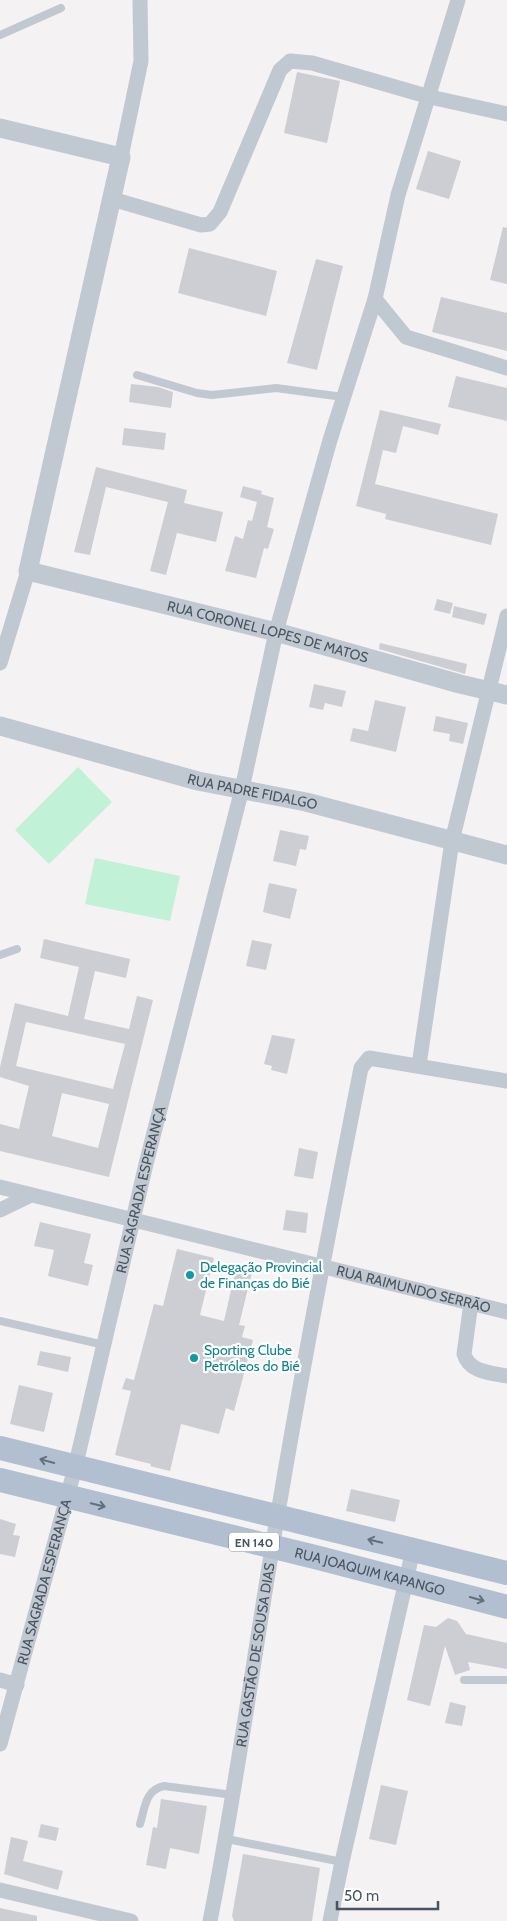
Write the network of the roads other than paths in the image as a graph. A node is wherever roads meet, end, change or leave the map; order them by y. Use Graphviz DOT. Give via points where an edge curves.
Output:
graph roads {
  1 [pos="140,0"];
  2 [pos="458,0"];
  3 [pos="61,8"];
  4 [pos="0,35"];
  5 [pos="430,97"];
  6 [pos="507,114"];
  7 [pos="0,128"];
  8 [pos="122,157"];
  9 [pos="112,200"];
  10 [pos="375,299"];
  11 [pos="507,368"];
  12 [pos="137,375"];
  13 [pos="343,397"];
  14 [pos="28,571"];
  15 [pos="507,616"];
  16 [pos="276,632"];
  17 [pos="0,663"];
  18 [pos="498,693"];
  19 [pos="0,726"];
  20 [pos="242,789"];
  21 [pos="452,841"];
  22 [pos="507,856"];
  23 [pos="17,949"];
  24 [pos="0,955"];
  25 [pos="419,1065"];
  26 [pos="507,1081"];
  27 [pos="0,1187"];
  28 [pos="30,1195"];
  29 [pos="0,1210"];
  30 [pos="134,1218"];
  31 [pos="322,1267"];
  32 [pos="471,1303"];
  33 [pos="507,1312"];
  34 [pos="0,1321"];
  35 [pos="104,1345"];
  36 [pos="507,1376"];
  37 [pos="0,1448"];
  38 [pos="75,1468"];
  39 [pos="0,1480"];
  40 [pos="160,1488"];
  41 [pos="67,1496"];
  42 [pos="198,1497"];
  43 [pos="152,1516"];
  44 [pos="277,1516"];
  45 [pos="190,1526"];
  46 [pos="272,1547"];
  47 [pos="412,1550"];
  48 [pos="507,1573"];
  49 [pos="406,1580"];
  50 [pos="507,1607"];
  51 [pos="0,1680"];
  52 [pos="464,1680"];
  53 [pos="507,1680"];
  54 [pos="17,1684"];
  55 [pos="0,1744"];
  56 [pos="233,1795"];
  57 [pos="140,1824"];
  58 [pos="226,1839"];
  59 [pos="342,1862"];
  60 [pos="0,1890"];
  61 [pos="131,1921"];
  62 [pos="210,1921"];
  63 [pos="330,1921"];
  1 -- 8 [label="street" via="141,61"];
  2 -- 5 [label="street, RUA SAGRADA ESPERANÇA"];
  3 -- 4 [label="lane"];
  5 -- 6 [label="street"];
  5 -- 9 [label="street" via="312,63 287,62 280,70 220,212 210,224 201,225"];
  5 -- 10 [label="street, RUA SAGRADA ESPERANÇA" via="398,195"];
  7 -- 8 [label="street"];
  8 -- 9 [label="street"];
  9 -- 14 [label="street"];
  10 -- 11 [label="street" via="406,337"];
  10 -- 13 [label="street, RUA SAGRADA ESPERANÇA"];
  12 -- 13 [label="lane" via="212,395 276,388"];
  13 -- 16 [label="street, RUA SAGRADA ESPERANÇA"];
  14 -- 16 [label="street, RUA CORONEL LOPES DE MATOS"];
  14 -- 17 [label="street"];
  15 -- 18 [label="street"];
  16 -- 18 [label="street, RUA CORONEL LOPES DE MATOS"];
  16 -- 20 [label="street, RUA SAGRADA ESPERANÇA"];
  18 -- 21 [label="street"];
  19 -- 20 [label="street, RUA PADRE FIDALGO" via="198,781"];
  20 -- 21 [label="street, RUA PADRE FIDALGO" via="306,802"];
  20 -- 30 [label="street, RUA SAGRADA ESPERANÇA"];
  21 -- 22 [label="street, RUA PADRE FIDALGO"];
  21 -- 25 [label="street"];
  23 -- 24 [label="lane"];
  25 -- 26 [label="street, RUA GASTÃO DE SOUSA DIAS"];
  25 -- 31 [label="street, RUA GASTÃO DE SOUSA DIAS" via="369,1058 361,1068"];
  27 -- 28 [label="street, RUA RAIMUNDO SERRÃO"];
  28 -- 29 [label="street"];
  28 -- 30 [label="street, RUA RAIMUNDO SERRÃO"];
  30 -- 31 [label="street, RUA RAIMUNDO SERRÃO"];
  30 -- 35 [label="street, RUA SAGRADA ESPERANÇA"];
  31 -- 32 [label="street, RUA RAIMUNDO SERRÃO"];
  31 -- 44 [label="street, RUA GASTÃO DE SOUSA DIAS"];
  32 -- 33 [label="street, RUA RAIMUNDO SERRÃO"];
  32 -- 36 [label="street" via="464,1354 466,1362 472,1367"];
  34 -- 35 [label="lane"];
  35 -- 38 [label="street, RUA SAGRADA ESPERANÇA"];
  38 -- 37 [label="main road, EN 140, one-way"];
  38 -- 40 [label="main road, EN 140"];
  38 -- 41 [label="street, RUA SAGRADA ESPERANÇA"];
  39 -- 41 [label="main road, RUA JOAQUIM KAPANGO / EN 140"];
  40 -- 42 [label="main road, EN 140"];
  40 -- 43 [label="main road"];
  41 -- 43 [label="main road, RUA JOAQUIM KAPANGO / EN 140, one-way"];
  41 -- 54 [label="street, RUA SAGRADA ESPERANÇA"];
  42 -- 44 [label="main road, EN 140"];
  42 -- 45 [label="main road"];
  43 -- 45 [label="main road, RUA JOAQUIM KAPANGO / EN 140"];
  44 -- 46 [label="street, RUA GASTÃO DE SOUSA DIAS"];
  47 -- 44 [label="main road, EN 140, one-way"];
  45 -- 46 [label="main road, RUA JOAQUIM KAPANGO / EN 140"];
  46 -- 49 [label="main road, RUA JOAQUIM KAPANGO / EN 140"];
  46 -- 56 [label="street, RUA GASTÃO DE SOUSA DIAS"];
  47 -- 48 [label="main road, EN 140"];
  47 -- 49 [label="street"];
  49 -- 50 [label="main road, RUA JOAQUIM KAPANGO / EN 140, one-way"];
  49 -- 59 [label="street"];
  51 -- 54 [label="street"];
  52 -- 53 [label="lane"];
  54 -- 55 [label="street, RUA SAGRADA ESPERANÇA"];
  56 -- 57 [label="lane" via="164,1786 154,1788"];
  56 -- 58 [label="street, RUA GASTÃO DE SOUSA DIAS"];
  58 -- 59 [label="lane"];
  58 -- 62 [label="street, RUA GASTÃO DE SOUSA DIAS"];
  59 -- 63 [label="street"];
  60 -- 61 [label="street"];
}
